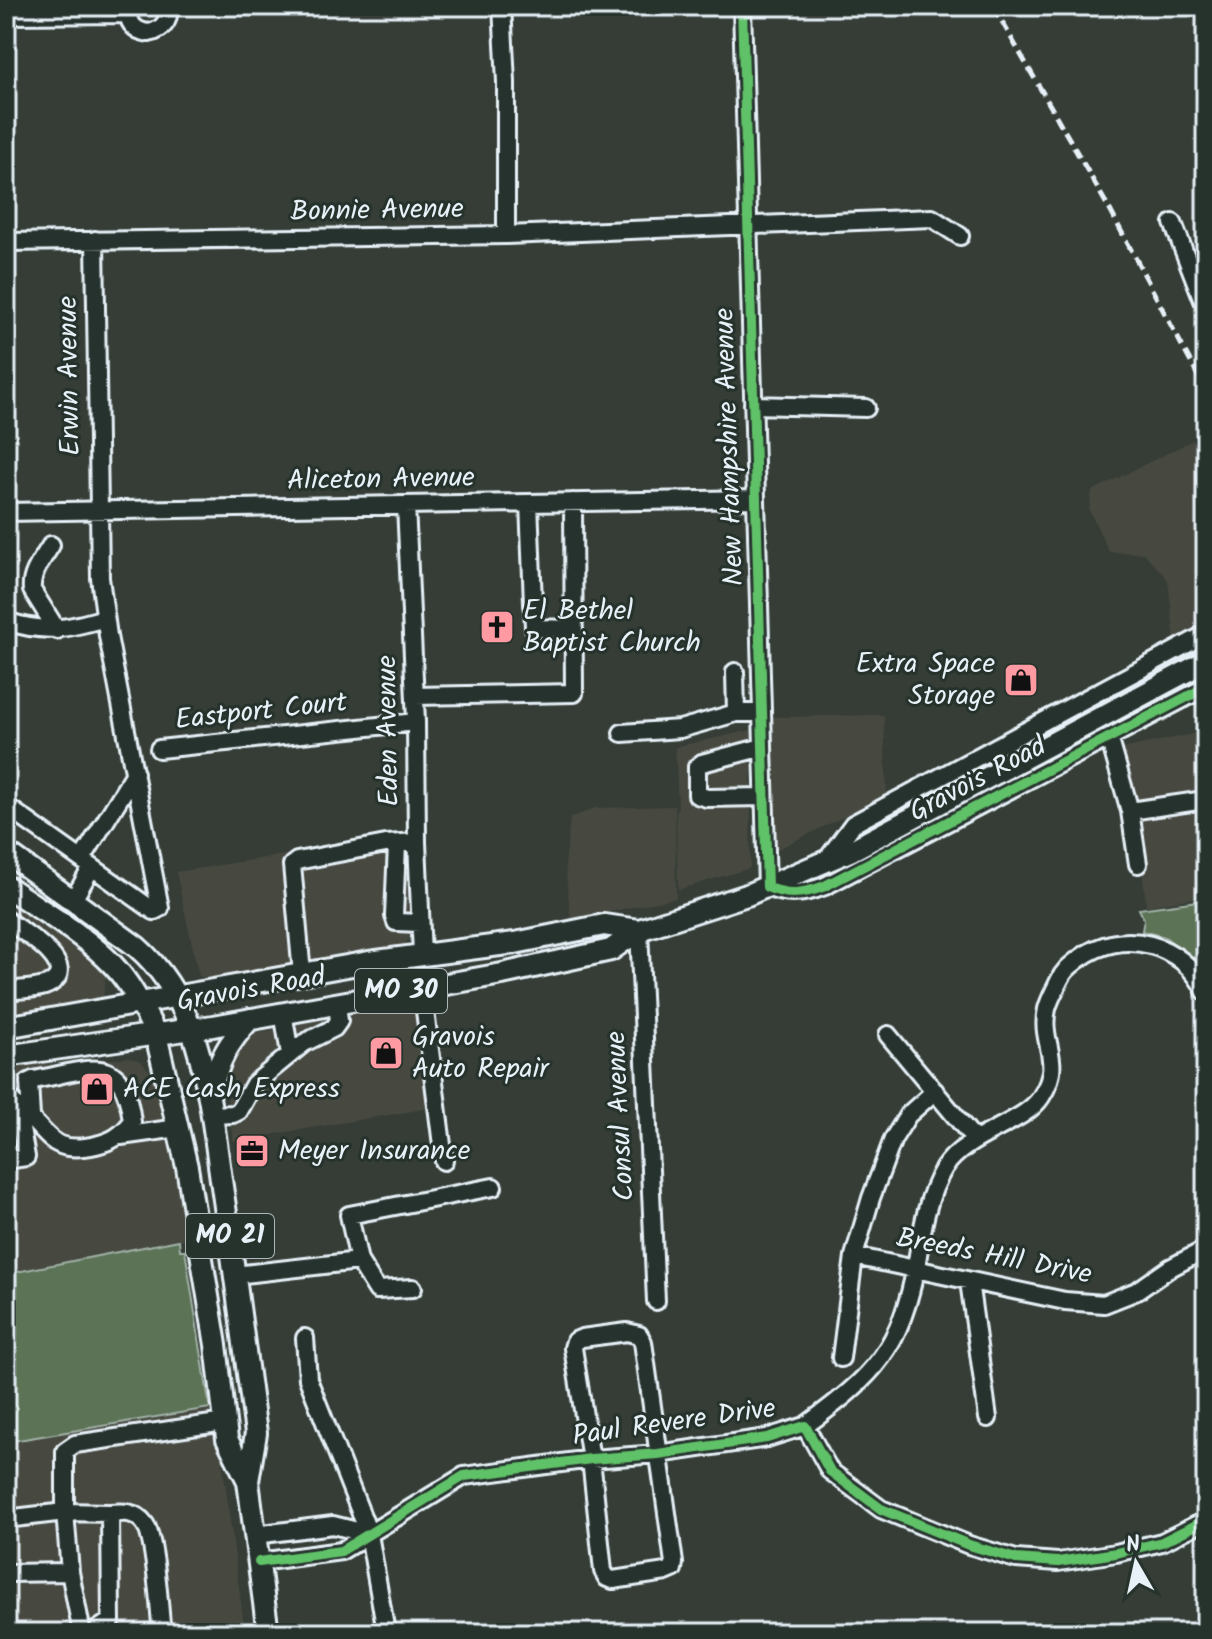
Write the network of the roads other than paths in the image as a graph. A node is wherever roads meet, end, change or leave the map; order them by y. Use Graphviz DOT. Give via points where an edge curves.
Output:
graph roads {
  1 [pos="167,6"];
  2 [pos="502,6"];
  3 [pos="742,6"];
  4 [pos="128,10"];
  5 [pos="6,15"];
  6 [pos="1173,223"];
  7 [pos="748,225"];
  8 [pos="506,235"];
  9 [pos="960,236"];
  10 [pos="95,240"];
  11 [pos="6,242"];
  12 [pos="1206,308"];
  13 [pos="753,405"];
  14 [pos="866,408"];
  15 [pos="756,499"];
  16 [pos="573,502"];
  17 [pos="529,503"];
  18 [pos="406,505"];
  19 [pos="98,510"];
  20 [pos="6,512"];
  21 [pos="51,545"];
  22 [pos="105,618"];
  23 [pos="6,621"];
  24 [pos="574,629"];
  25 [pos="57,630"];
  26 [pos="1206,634"];
  27 [pos="1206,661"];
  28 [pos="735,672"];
  29 [pos="1206,687"];
  30 [pos="415,696"];
  31 [pos="736,713"];
  32 [pos="762,713"];
  33 [pos="416,722"];
  34 [pos="622,733"];
  35 [pos="1109,737"];
  36 [pos="763,747"];
  37 [pos="159,749"];
  38 [pos="135,773"];
  39 [pos="764,797"];
  40 [pos="1198,801"];
  41 [pos="6,806"];
  42 [pos="1130,811"];
  43 [pos="417,842"];
  44 [pos="397,845"];
  45 [pos="6,852"];
  46 [pos="824,862"];
  47 [pos="87,863"];
  48 [pos="1138,864"];
  49 [pos="6,886"];
  50 [pos="767,887"];
  51 [pos="73,900"];
  52 [pos="6,920"];
  53 [pos="420,923"];
  54 [pos="639,930"];
  55 [pos="422,955"];
  56 [pos="302,974"];
  57 [pos="422,987"];
  58 [pos="6,991"];
  59 [pos="1206,992"];
  60 [pos="176,997"];
  61 [pos="139,1003"];
  62 [pos="337,1003"];
  63 [pos="283,1012"];
  64 [pos="250,1019"];
  65 [pos="6,1027"];
  66 [pos="191,1029"];
  67 [pos="156,1035"];
  68 [pos="888,1035"];
  69 [pos="34,1052"];
  70 [pos="290,1054"];
  71 [pos="6,1056"];
  72 [pos="6,1079"];
  73 [pos="40,1079"];
  74 [pos="6,1085"];
  75 [pos="935,1091"];
  76 [pos="11,1100"];
  77 [pos="211,1106"];
  78 [pos="31,1117"];
  79 [pos="178,1128"];
  80 [pos="121,1136"];
  81 [pos="975,1140"];
  82 [pos="6,1160"];
  83 [pos="444,1161"];
  84 [pos="493,1187"];
  85 [pos="1206,1249"];
  86 [pos="854,1256"];
  87 [pos="359,1261"];
  88 [pos="915,1269"];
  89 [pos="235,1275"];
  90 [pos="969,1281"];
  91 [pos="413,1288"];
  92 [pos="656,1301"];
  93 [pos="305,1338"];
  94 [pos="841,1358"];
  95 [pos="988,1418"];
  96 [pos="225,1422"];
  97 [pos="805,1426"];
  98 [pos="658,1454"];
  99 [pos="591,1459"];
  100 [pos="248,1481"];
  101 [pos="65,1512"];
  102 [pos="110,1513"];
  103 [pos="6,1519"];
  104 [pos="1206,1520"];
  105 [pos="369,1534"];
  106 [pos="255,1535"];
  107 [pos="259,1562"];
  108 [pos="70,1572"];
  109 [pos="6,1573"];
  110 [pos="385,1626"];
  111 [pos="82,1633"];
  112 [pos="93,1633"];
  113 [pos="162,1633"];
  114 [pos="268,1633"];
  1 -- 4 [label="street" via="163,26 149,33 134,28"];
  2 -- 8 [label="street"];
  3 -- 7 [label="street, New Hampshire Avenue"];
  4 -- 5 [label="street"];
  6 -- 12 [label="street"];
  7 -- 8 [label="street, Bonnie Avenue"];
  7 -- 9 [label="street, Bonnie Avenue" via="932,218"];
  7 -- 13 [label="street, New Hampshire Avenue"];
  8 -- 10 [label="street, Bonnie Avenue"];
  10 -- 11 [label="street, Bonnie Avenue"];
  10 -- 19 [label="street, Erwin Avenue"];
  13 -- 14 [label="street"];
  13 -- 15 [label="street, New Hampshire Avenue"];
  15 -- 16 [label="street, Aliceton Avenue"];
  15 -- 32 [label="street, New Hampshire Avenue"];
  16 -- 17 [label="street, Aliceton Avenue"];
  16 -- 24 [label="street"];
  17 -- 18 [label="street, Aliceton Avenue"];
  17 -- 24 [label="street" via="534,628"];
  18 -- 19 [label="street, Aliceton Avenue"];
  18 -- 30 [label="street, Eden Avenue"];
  19 -- 20 [label="street, Aliceton Avenue"];
  19 -- 22 [label="street, Erwin Avenue"];
  21 -- 25 [label="street" via="31,584"];
  22 -- 25 [label="street"];
  22 -- 38 [label="street, Erwin Avenue"];
  23 -- 25 [label="street"];
  24 -- 30 [label="street" via="574,693"];
  26 -- 46 [label="street, Gravois Road" via="853,824"];
  27 -- 46 [label="main road, Gravois Road / MO 30"];
  28 -- 31 [label="street"];
  29 -- 35 [label="street, Gravois Road"];
  30 -- 33 [label="street, Eden Avenue"];
  31 -- 32 [label="street"];
  31 -- 34 [label="street" via="680,729"];
  32 -- 36 [label="street, New Hampshire Avenue"];
  33 -- 37 [label="street, Eastport Court"];
  33 -- 43 [label="street, Eden Avenue"];
  35 -- 42 [label="street"];
  35 -- 50 [label="street, Gravois Road" via="825,886 782,894"];
  36 -- 39 [label="street, New Hampshire Avenue"];
  36 -- 39 [label="street" via="702,763 697,767 697,795"];
  38 -- 47 [label="street"];
  38 -- 47 [label="street, Erwin Avenue" via="160,908 154,911"];
  39 -- 50 [label="street, New Hampshire Avenue"];
  40 -- 42 [label="street"];
  41 -- 47 [label="street"];
  42 -- 48 [label="street"];
  43 -- 44 [label="street"];
  43 -- 53 [label="street, Eden Avenue"];
  44 -- 53 [label="street" via="394,916 396,922"];
  44 -- 56 [label="street" via="292,865"];
  45 -- 51 [label="main road"];
  46 -- 50 [label="main road, Gravois Road / MO 30"];
  47 -- 51 [label="street"];
  49 -- 61 [label="main road" via="104,956"];
  50 -- 54 [label="main road, Gravois Road / MO 30"];
  51 -- 60 [label="main road" via="156,963"];
  52 -- 58 [label="street" via="53,955 59,968 49,985"];
  53 -- 55 [label="street, Eden Avenue"];
  54 -- 55 [label="main road, Gravois Road / MO 30" via="604,925"];
  54 -- 57 [label="main road, Gravois Road / MO 30" via="611,950"];
  54 -- 92 [label="street, Consul Avenue"];
  55 -- 56 [label="main road, Gravois Road / MO 30"];
  56 -- 60 [label="main road, Gravois Road / MO 30"];
  57 -- 62 [label="main road, Gravois Road / MO 30"];
  57 -- 83 [label="street"];
  59 -- 81 [label="street, Paul Revere Drive" via="1200,979 1161,947 1127,942 1091,950 1064,970 1047,1010 1054,1068 1039,1101"];
  60 -- 61 [label="main road, Gravois Road / MO 30"];
  60 -- 66 [label="main road, MO 21"];
  61 -- 65 [label="main road, Gravois Road / MO 30"];
  61 -- 67 [label="main road, MO 21"];
  62 -- 63 [label="main road, Gravois Road / MO 30"];
  62 -- 70 [label="street" via="339,1021 334,1028"];
  63 -- 64 [label="main road, Gravois Road / MO 30"];
  63 -- 70 [label="street"];
  64 -- 66 [label="main road, Gravois Road / MO 30"];
  64 -- 77 [label="main road" via="222,1055"];
  66 -- 67 [label="main road, Gravois Road / MO 30"];
  66 -- 77 [label="main road, MO 21"];
  67 -- 69 [label="main road, Gravois Road / MO 30"];
  67 -- 79 [label="main road, MO 21"];
  68 -- 75 [label="street"];
  69 -- 71 [label="main road, Gravois Road / MO 30"];
  69 -- 73 [label="street"];
  70 -- 77 [label="street" via="254,1084 239,1111 233,1114"];
  72 -- 74 [label="street"];
  73 -- 78 [label="street" via="29,1082"];
  73 -- 80 [label="street" via="107,1069 127,1094 132,1122"];
  75 -- 81 [label="street"];
  75 -- 86 [label="street" via="908,1115 893,1139"];
  76 -- 78 [label="street"];
  76 -- 82 [label="street" via="26,1157"];
  77 -- 89 [label="main road, MO 21"];
  78 -- 80 [label="street" via="50,1139 69,1149"];
  79 -- 80 [label="street"];
  79 -- 96 [label="main road, MO 21"];
  81 -- 88 [label="street, Paul Revere Drive" via="946,1165 933,1189"];
  84 -- 87 [label="street" via="349,1215"];
  85 -- 90 [label="street, Breeds Hill Drive" via="1137,1291 1104,1304"];
  86 -- 88 [label="street, Breeds Hill Drive"];
  86 -- 94 [label="street"];
  87 -- 89 [label="street"];
  87 -- 91 [label="street" via="377,1290"];
  88 -- 90 [label="street, Breeds Hill Drive"];
  88 -- 97 [label="street, Paul Revere Drive" via="906,1311 883,1358 852,1391"];
  89 -- 100 [label="main road, MO 21" via="256,1433"];
  90 -- 95 [label="street"];
  93 -- 105 [label="street" via="308,1379"];
  96 -- 100 [label="main road, MO 21" via="227,1439"];
  96 -- 101 [label="street" via="75,1444 65,1451"];
  97 -- 98 [label="street, Paul Revere Drive" via="767,1438"];
  97 -- 104 [label="street, Paul Revere Drive" via="830,1471 881,1509 1016,1559 1058,1562 1116,1553 1162,1542"];
  98 -- 99 [label="street, Paul Revere Drive"];
  98 -- 99 [label="street" via="673,1569 613,1580 603,1571"];
  98 -- 99 [label="street" via="643,1342 627,1332 582,1338 573,1348"];
  99 -- 105 [label="street, Paul Revere Drive" via="464,1476"];
  100 -- 106 [label="main road, MO 21"];
  101 -- 102 [label="street"];
  101 -- 103 [label="street"];
  101 -- 108 [label="street"];
  102 -- 112 [label="street" via="111,1621"];
  102 -- 113 [label="street" via="130,1512 145,1524"];
  105 -- 106 [label="street" via="333,1525"];
  105 -- 107 [label="street, Paul Revere Drive" via="341,1551"];
  105 -- 110 [label="street"];
  106 -- 107 [label="main road, MO 21"];
  107 -- 114 [label="main road, MO 21"];
  108 -- 109 [label="street"];
  108 -- 111 [label="street"];
}
